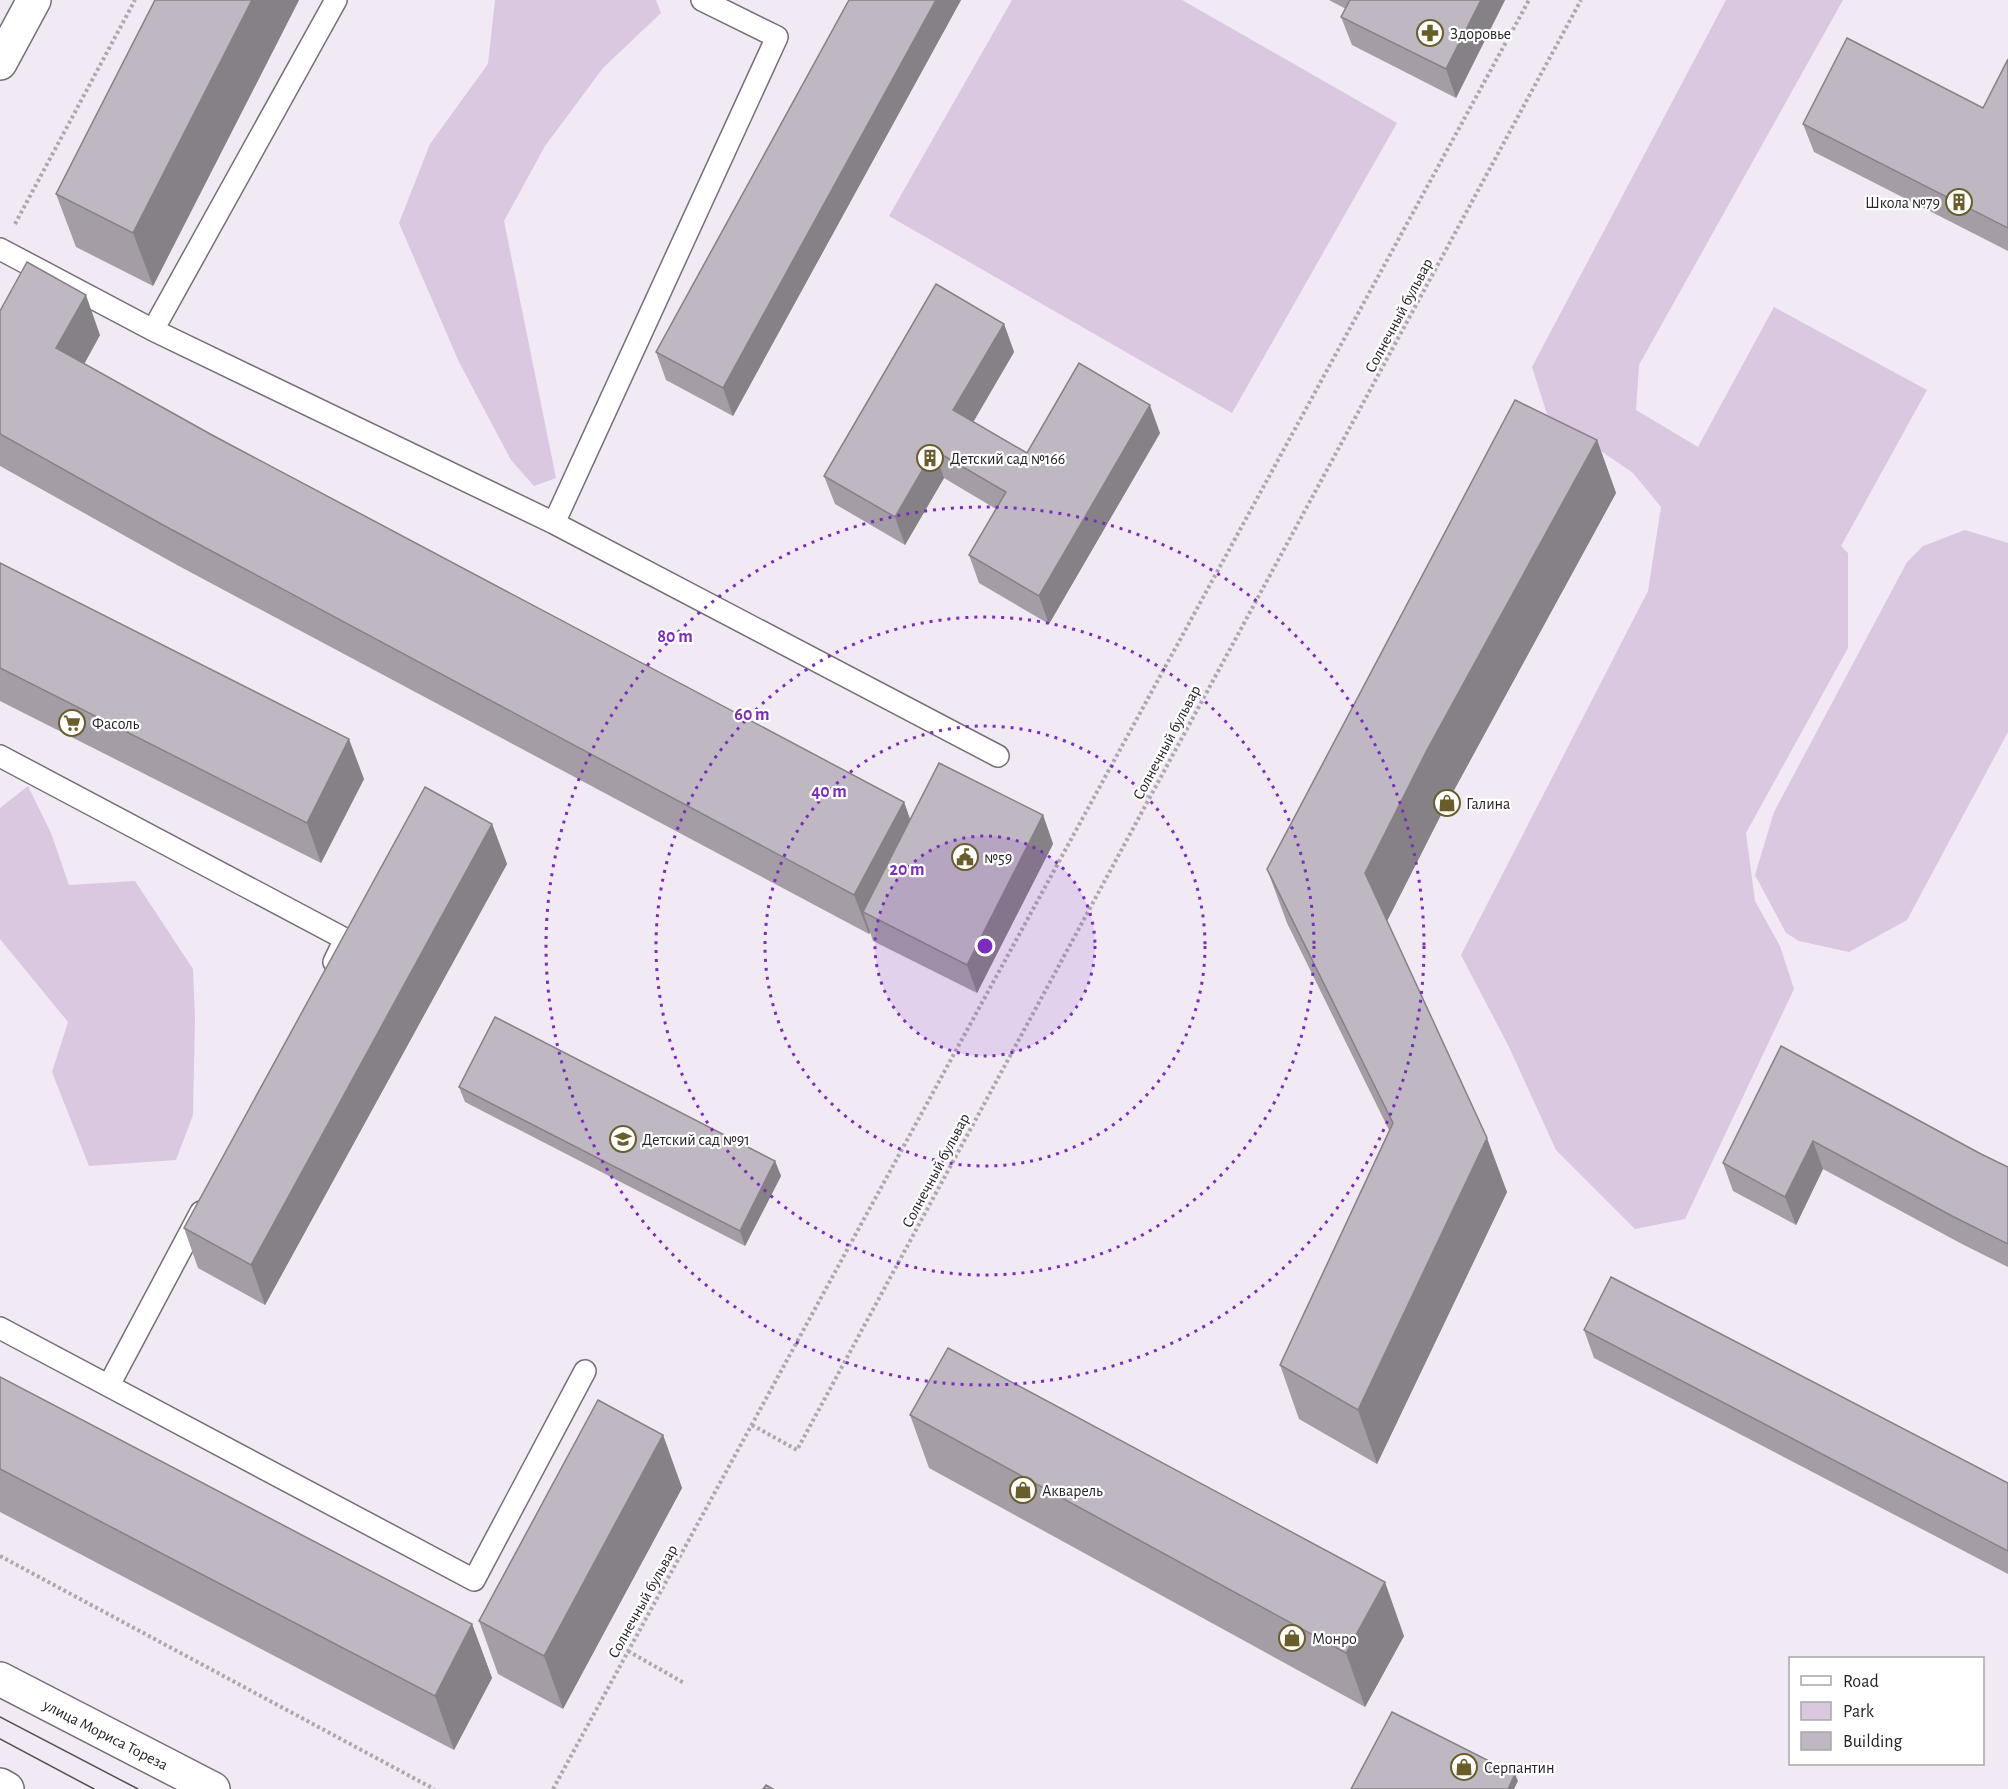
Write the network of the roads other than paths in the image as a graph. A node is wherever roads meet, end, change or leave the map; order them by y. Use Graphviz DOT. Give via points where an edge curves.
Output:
graph roads {
  1 [pos="34,0"];
  2 [pos="336,0"];
  3 [pos="702,0"];
  4 [pos="0,63"];
  5 [pos="0,250"];
  6 [pos="153,330"];
  7 [pos="554,523"];
  8 [pos="0,756"];
  9 [pos="998,756"];
  10 [pos="323,981"];
  11 [pos="208,1199"];
  12 [pos="0,1328"];
  13 [pos="585,1371"];
  14 [pos="109,1385"];
  15 [pos="0,1679"];
  16 [pos="0,1785"];
  17 [pos="7,1789"];
  18 [pos="213,1789"];
  1 -- 4 [label="street"];
  2 -- 6 [label="lane"];
  3 -- 7 [label="lane" via="777,37"];
  5 -- 6 [label="lane"];
  6 -- 7 [label="lane"];
  7 -- 9 [label="lane"];
  8 -- 10 [label="lane" via="345,939"];
  11 -- 14 [label="lane"];
  12 -- 14 [label="lane"];
  13 -- 14 [label="lane" via="474,1580"];
  15 -- 18 [label="street, улица Мориса Тореза"];
  16 -- 17 [label="street"];
}
